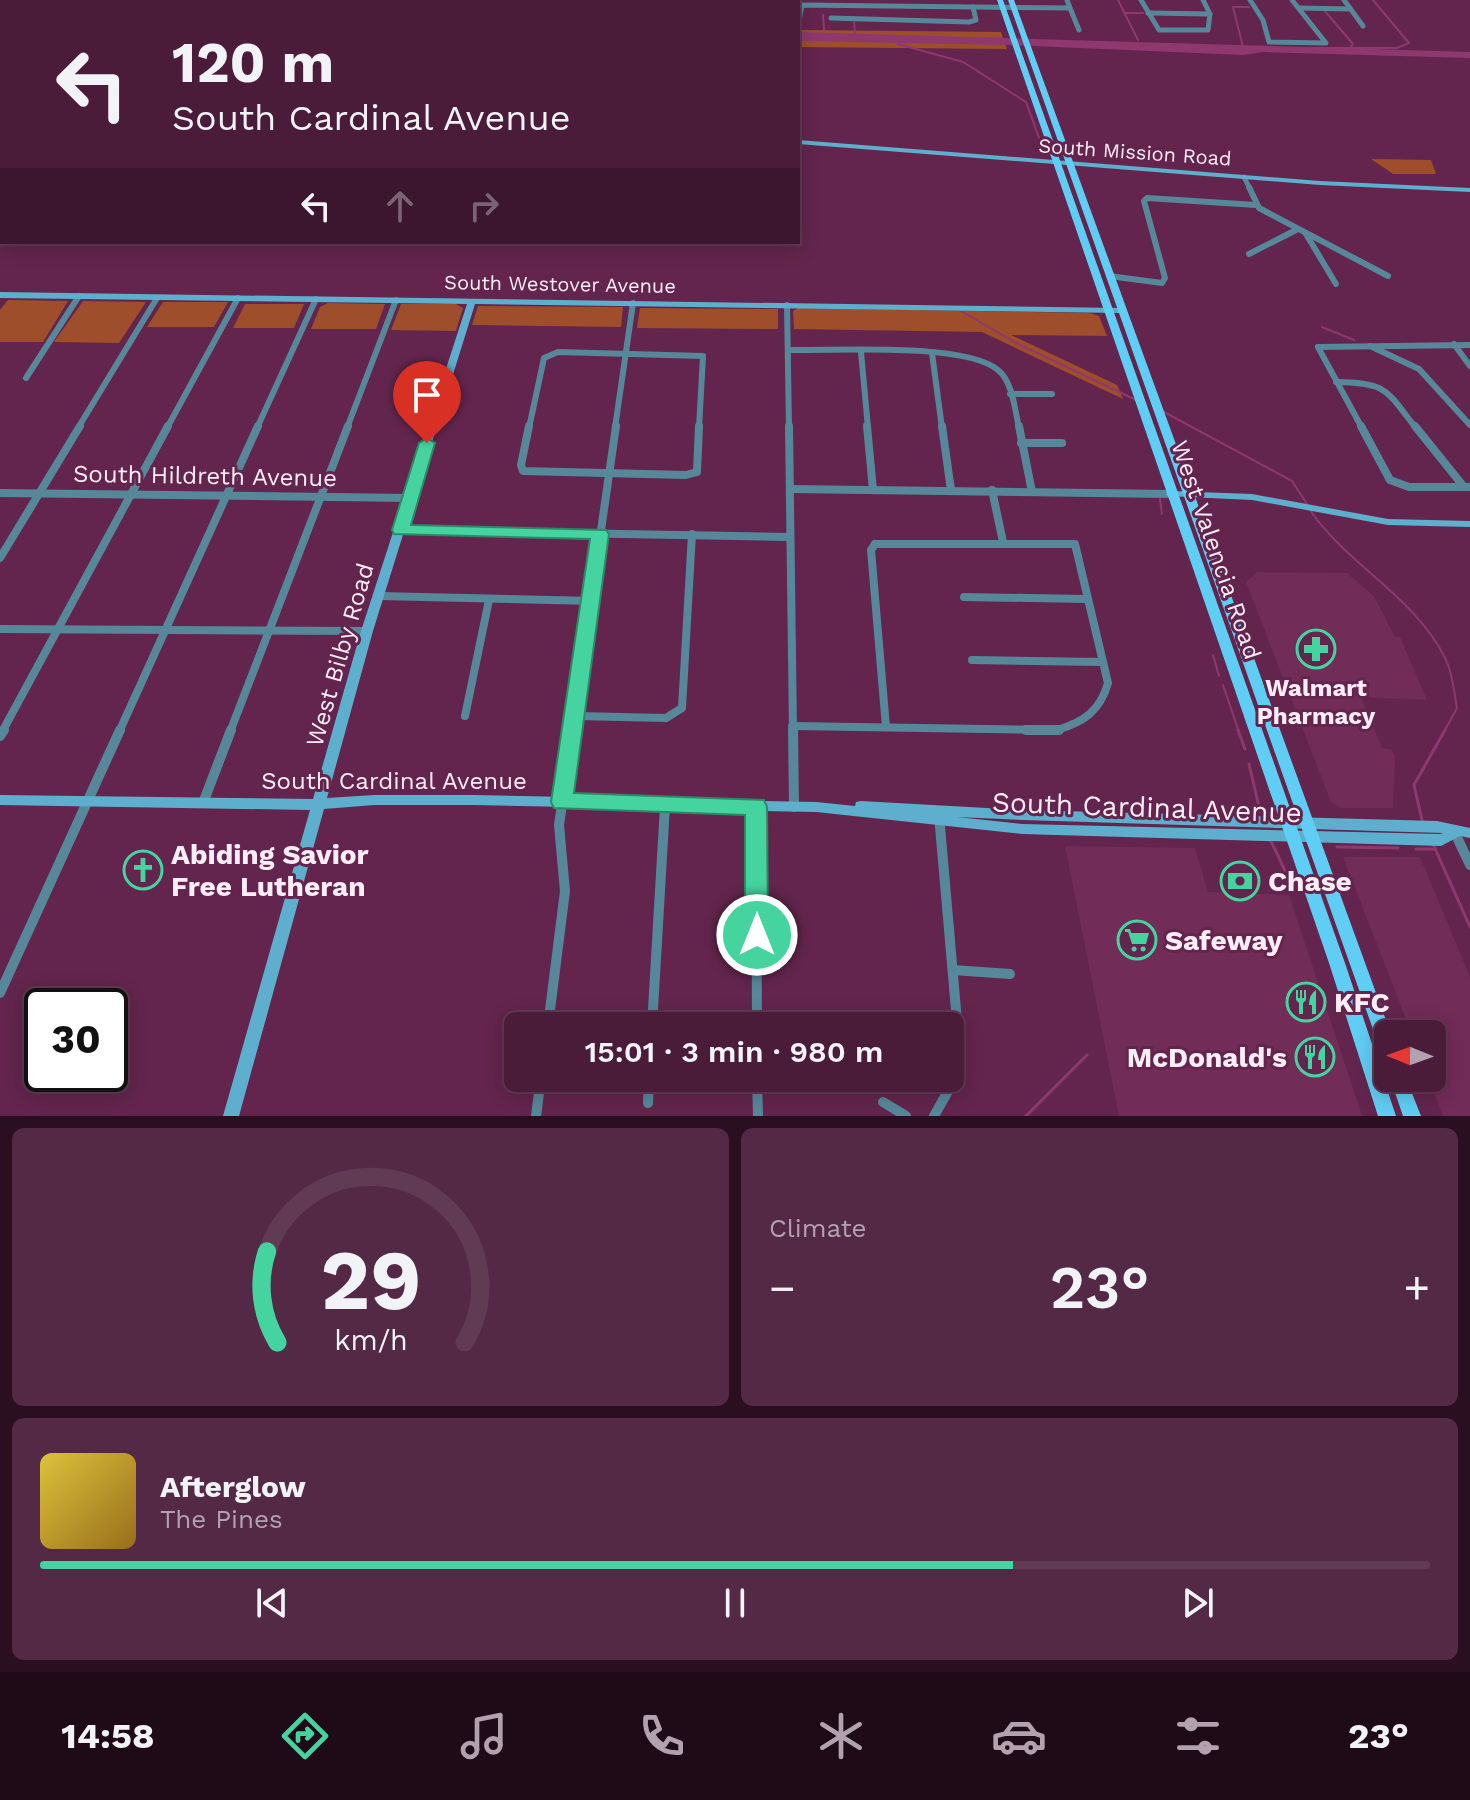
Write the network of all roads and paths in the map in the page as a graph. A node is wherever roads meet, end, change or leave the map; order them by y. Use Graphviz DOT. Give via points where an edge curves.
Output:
graph roads {
  1 [pos="1067,0"];
  2 [pos="1141,0"];
  3 [pos="1203,0"];
  4 [pos="1250,0"];
  5 [pos="1292,0"];
  6 [pos="1344,0"];
  7 [pos="1001,4"];
  8 [pos="1012,4"];
  9 [pos="800,6"];
  10 [pos="854,6"];
  11 [pos="893,6"];
  12 [pos="933,7"];
  13 [pos="973,7"];
  14 [pos="1070,8"];
  15 [pos="1299,8"];
  16 [pos="1350,9"];
  17 [pos="1148,13"];
  18 [pos="1210,14"];
  19 [pos="831,18"];
  20 [pos="856,20"];
  21 [pos="896,21"];
  22 [pos="936,22"];
  23 [pos="1363,26"];
  24 [pos="1079,30"];
  25 [pos="800,142"];
  26 [pos="1055,162"];
  27 [pos="1068,163"];
  28 [pos="1244,177"];
  29 [pos="1470,190"];
  30 [pos="1256,205"];
  31 [pos="1296,230"];
  32 [pos="1305,233"];
  33 [pos="1249,254"];
  34 [pos="1109,276"];
  35 [pos="1388,276"];
  36 [pos="1336,284"];
  37 [pos="79,296"];
  38 [pos="1,297"];
  39 [pos="157,298"];
  40 [pos="238,298"];
  41 [pos="316,299"];
  42 [pos="396,300"];
  43 [pos="472,301"];
  44 [pos="633,303"];
  45 [pos="787,305"];
  46 [pos="1107,309"];
  47 [pos="1120,310"];
  48 [pos="1365,344"];
  49 [pos="1404,344"];
  50 [pos="1454,344"];
  51 [pos="1470,345"];
  52 [pos="789,350"];
  53 [pos="861,352"];
  54 [pos="626,353"];
  55 [pos="932,353"];
  56 [pos="1399,358"];
  57 [pos="1470,366"];
  58 [pos="26,378"];
  59 [pos="1336,382"];
  60 [pos="1010,394"];
  61 [pos="1052,394"];
  62 [pos="1470,425"];
  63 [pos="1021,443"];
  64 [pos="1062,443"];
  65 [pos="609,474"];
  66 [pos="1467,487"];
  67 [pos="790,489"];
  68 [pos="873,490"];
  69 [pos="951,490"];
  70 [pos="992,490"];
  71 [pos="1032,492"];
  72 [pos="0,493"];
  73 [pos="40,493"];
  74 [pos="1171,494"];
  75 [pos="1186,494"];
  76 [pos="129,495"];
  77 [pos="226,497"];
  78 [pos="320,498"];
  79 [pos="410,498"];
  80 [pos="1470,524"];
  81 [pos="401,530"];
  82 [pos="600,534"];
  83 [pos="692,534"];
  84 [pos="789,537"];
  85 [pos="1003,542"];
  86 [pos="0,558"];
  87 [pos="379,596"];
  88 [pos="964,597"];
  89 [pos="1086,599"];
  90 [pos="489,600"];
  91 [pos="593,601"];
  92 [pos="0,629"];
  93 [pos="57,630"];
  94 [pos="165,631"];
  95 [pos="367,631"];
  96 [pos="269,632"];
  97 [pos="1222,641"];
  98 [pos="1241,643"];
  99 [pos="972,660"];
  100 [pos="1102,662"];
  101 [pos="465,716"];
  102 [pos="576,716"];
  103 [pos="792,726"];
  104 [pos="886,727"];
  105 [pos="0,736"];
  106 [pos="0,800"];
  107 [pos="85,801"];
  108 [pos="562,802"];
  109 [pos="203,803"];
  110 [pos="321,803"];
  111 [pos="665,806"];
  112 [pos="756,807"];
  113 [pos="794,807"];
  114 [pos="939,816"];
  115 [pos="1290,829"];
  116 [pos="1309,829"];
  117 [pos="1410,832"];
  118 [pos="1463,833"];
  119 [pos="1470,865"];
  120 [pos="953,970"];
  121 [pos="1010,974"];
  122 [pos="0,993"];
  123 [pos="550,1012"];
  124 [pos="653,1012"];
  125 [pos="757,1012"];
  126 [pos="1378,1020"];
  127 [pos="539,1092"];
  128 [pos="648,1092"];
  129 [pos="757,1092"];
  130 [pos="1403,1092"];
  131 [pos="883,1102"];
  132 [pos="648,1103"];
  133 [pos="231,1116"];
  134 [pos="536,1116"];
  135 [pos="758,1116"];
  136 [pos="906,1116"];
  137 [pos="934,1116"];
  138 [pos="1387,1116"];
  139 [pos="1412,1116"];
  1 -- 14 [label="street"];
  2 -- 17 [label="street"];
  3 -- 18 [label="street"];
  4 -- 15 [label="street" via="1269,42 1322,45 1325,40"];
  5 -- 15 [label="street"];
  6 -- 16 [label="street"];
  7 -- 8 [label="street"];
  7 -- 13 [label="street"];
  7 -- 26 [label="main road, West Valencia Road"];
  8 -- 14 [label="street"];
  8 -- 27 [label="main road, West Valencia Road"];
  9 -- 10 [label="street"];
  10 -- 11 [label="street"];
  10 -- 20 [label="street"];
  11 -- 12 [label="street"];
  11 -- 21 [label="street"];
  12 -- 13 [label="street"];
  12 -- 22 [label="street"];
  13 -- 22 [label="street" via="975,22"];
  14 -- 24 [label="street"];
  15 -- 16 [label="street"];
  16 -- 23 [label="street"];
  17 -- 18 [label="street"];
  17 -- 18 [label="street" via="1159,30 1210,30"];
  19 -- 20 [label="street"];
  20 -- 21 [label="street"];
  21 -- 22 [label="street"];
  25 -- 26 [label="street, South Mission Road"];
  26 -- 27 [label="street, South Mission Road"];
  26 -- 46 [label="main road, West Valencia Road"];
  27 -- 28 [label="street, South Mission Road"];
  27 -- 34 [label="main road, West Valencia Road"];
  28 -- 29 [label="street, South Mission Road"];
  28 -- 30 [label="street"];
  30 -- 31 [label="street"];
  30 -- 34 [label="street" via="1147,198 1150,231 1165,278 1148,283"];
  31 -- 32 [label="street"];
  31 -- 33 [label="street"];
  32 -- 35 [label="street"];
  32 -- 36 [label="street"];
  34 -- 47 [label="main road, West Valencia Road"];
  37 -- 38 [label="street, South Westover Avenue"];
  37 -- 39 [label="street, South Westover Avenue"];
  37 -- 58 [label="street"];
  39 -- 40 [label="street, South Westover Avenue"];
  39 -- 73 [label="street"];
  40 -- 41 [label="street, South Westover Avenue"];
  40 -- 76 [label="street"];
  41 -- 42 [label="street, South Westover Avenue"];
  41 -- 77 [label="street"];
  42 -- 43 [label="street, South Westover Avenue"];
  42 -- 78 [label="street"];
  43 -- 44 [label="street, South Westover Avenue"];
  43 -- 79 [label="street, West Bilby Road"];
  44 -- 45 [label="street, South Westover Avenue"];
  44 -- 54 [label="street"];
  45 -- 46 [label="street, South Westover Avenue"];
  45 -- 52 [label="street"];
  46 -- 47 [label="street, South Westover Avenue"];
  46 -- 74 [label="main road, West Valencia Road"];
  47 -- 75 [label="main road, West Valencia Road"];
  48 -- 49 [label="street"];
  48 -- 56 [label="street"];
  48 -- 59 [label="street" via="1315,345"];
  49 -- 50 [label="street"];
  49 -- 56 [label="street"];
  50 -- 51 [label="street"];
  50 -- 57 [label="street"];
  52 -- 53 [label="street"];
  52 -- 67 [label="street"];
  53 -- 55 [label="street"];
  53 -- 68 [label="street"];
  54 -- 65 [label="street"];
  54 -- 65 [label="street" via="705,354 698,469 697,476"];
  54 -- 65 [label="street" via="547,352 520,473"];
  55 -- 60 [label="street" via="988,362 1002,373"];
  55 -- 69 [label="street"];
  56 -- 62 [label="street" via="1425,374"];
  59 -- 66 [label="street" via="1383,387"];
  59 -- 66 [label="street" via="1393,486"];
  60 -- 61 [label="street"];
  60 -- 63 [label="street"];
  63 -- 64 [label="street"];
  63 -- 71 [label="street"];
  65 -- 82 [label="street"];
  67 -- 68 [label="street"];
  67 -- 84 [label="street"];
  68 -- 69 [label="street"];
  69 -- 70 [label="street"];
  70 -- 71 [label="street"];
  70 -- 85 [label="street"];
  71 -- 74 [label="street"];
  72 -- 73 [label="street, South Hildreth Avenue"];
  73 -- 76 [label="street, South Hildreth Avenue"];
  73 -- 86 [label="street"];
  74 -- 75 [label="street"];
  74 -- 97 [label="main road, West Valencia Road"];
  75 -- 80 [label="street" via="1222,494 1388,522"];
  75 -- 98 [label="main road, West Valencia Road"];
  76 -- 77 [label="street, South Hildreth Avenue"];
  76 -- 93 [label="street"];
  77 -- 78 [label="street, South Hildreth Avenue"];
  77 -- 94 [label="street"];
  78 -- 79 [label="street, South Hildreth Avenue"];
  78 -- 96 [label="street"];
  79 -- 81 [label="street, West Bilby Road"];
  81 -- 82 [label="street"];
  81 -- 87 [label="street, West Bilby Road"];
  82 -- 83 [label="street"];
  82 -- 91 [label="street"];
  83 -- 84 [label="street"];
  83 -- 102 [label="street" via="685,699 677,714"];
  84 -- 103 [label="street"];
  85 -- 89 [label="street" via="1075,544"];
  85 -- 104 [label="street" via="870,541"];
  87 -- 90 [label="street"];
  87 -- 95 [label="street, West Bilby Road"];
  88 -- 89 [label="street"];
  89 -- 100 [label="street"];
  90 -- 91 [label="street"];
  90 -- 101 [label="street"];
  91 -- 102 [label="street"];
  92 -- 93 [label="street"];
  93 -- 94 [label="street"];
  93 -- 105 [label="street"];
  94 -- 96 [label="street"];
  94 -- 107 [label="street"];
  95 -- 96 [label="street"];
  95 -- 110 [label="street, West Bilby Road"];
  96 -- 109 [label="street"];
  97 -- 98 [label="main road"];
  97 -- 115 [label="main road, West Valencia Road"];
  98 -- 116 [label="main road, West Valencia Road"];
  99 -- 100 [label="street"];
  100 -- 104 [label="street" via="1108,683 1105,697 1082,724 1057,730"];
  102 -- 108 [label="street"];
  103 -- 104 [label="street"];
  103 -- 113 [label="street"];
  106 -- 107 [label="street, South Cardinal Avenue"];
  107 -- 109 [label="street, South Cardinal Avenue"];
  107 -- 122 [label="street"];
  108 -- 110 [label="street, South Cardinal Avenue"];
  108 -- 111 [label="street, South Cardinal Avenue"];
  108 -- 123 [label="street" via="559,847 565,891"];
  109 -- 110 [label="street, South Cardinal Avenue"];
  110 -- 133 [label="street, West Bilby Road"];
  111 -- 112 [label="street, South Cardinal Avenue"];
  111 -- 124 [label="street"];
  112 -- 113 [label="street, South Cardinal Avenue"];
  112 -- 125 [label="street"];
  113 -- 114 [label="street, South Cardinal Avenue"];
  114 -- 115 [label="street, South Cardinal Avenue" via="1056,831"];
  114 -- 120 [label="street"];
  115 -- 116 [label="street, South Cardinal Avenue"];
  115 -- 138 [label="main road, West Valencia Road"];
  116 -- 117 [label="street, South Cardinal Avenue"];
  116 -- 126 [label="main road, West Valencia Road"];
  117 -- 118 [label="street, South Cardinal Avenue" via="1435,826"];
  117 -- 118 [label="street, South Cardinal Avenue" via="1441,840"];
  118 -- 119 [label="street"];
  120 -- 121 [label="street"];
  120 -- 137 [label="street" via="957,1065"];
  127 -- 134 [label="street"];
  128 -- 132 [label="street"];
  129 -- 135 [label="street"];
  130 -- 139 [label="main road"];
  131 -- 136 [label="street"];
}
